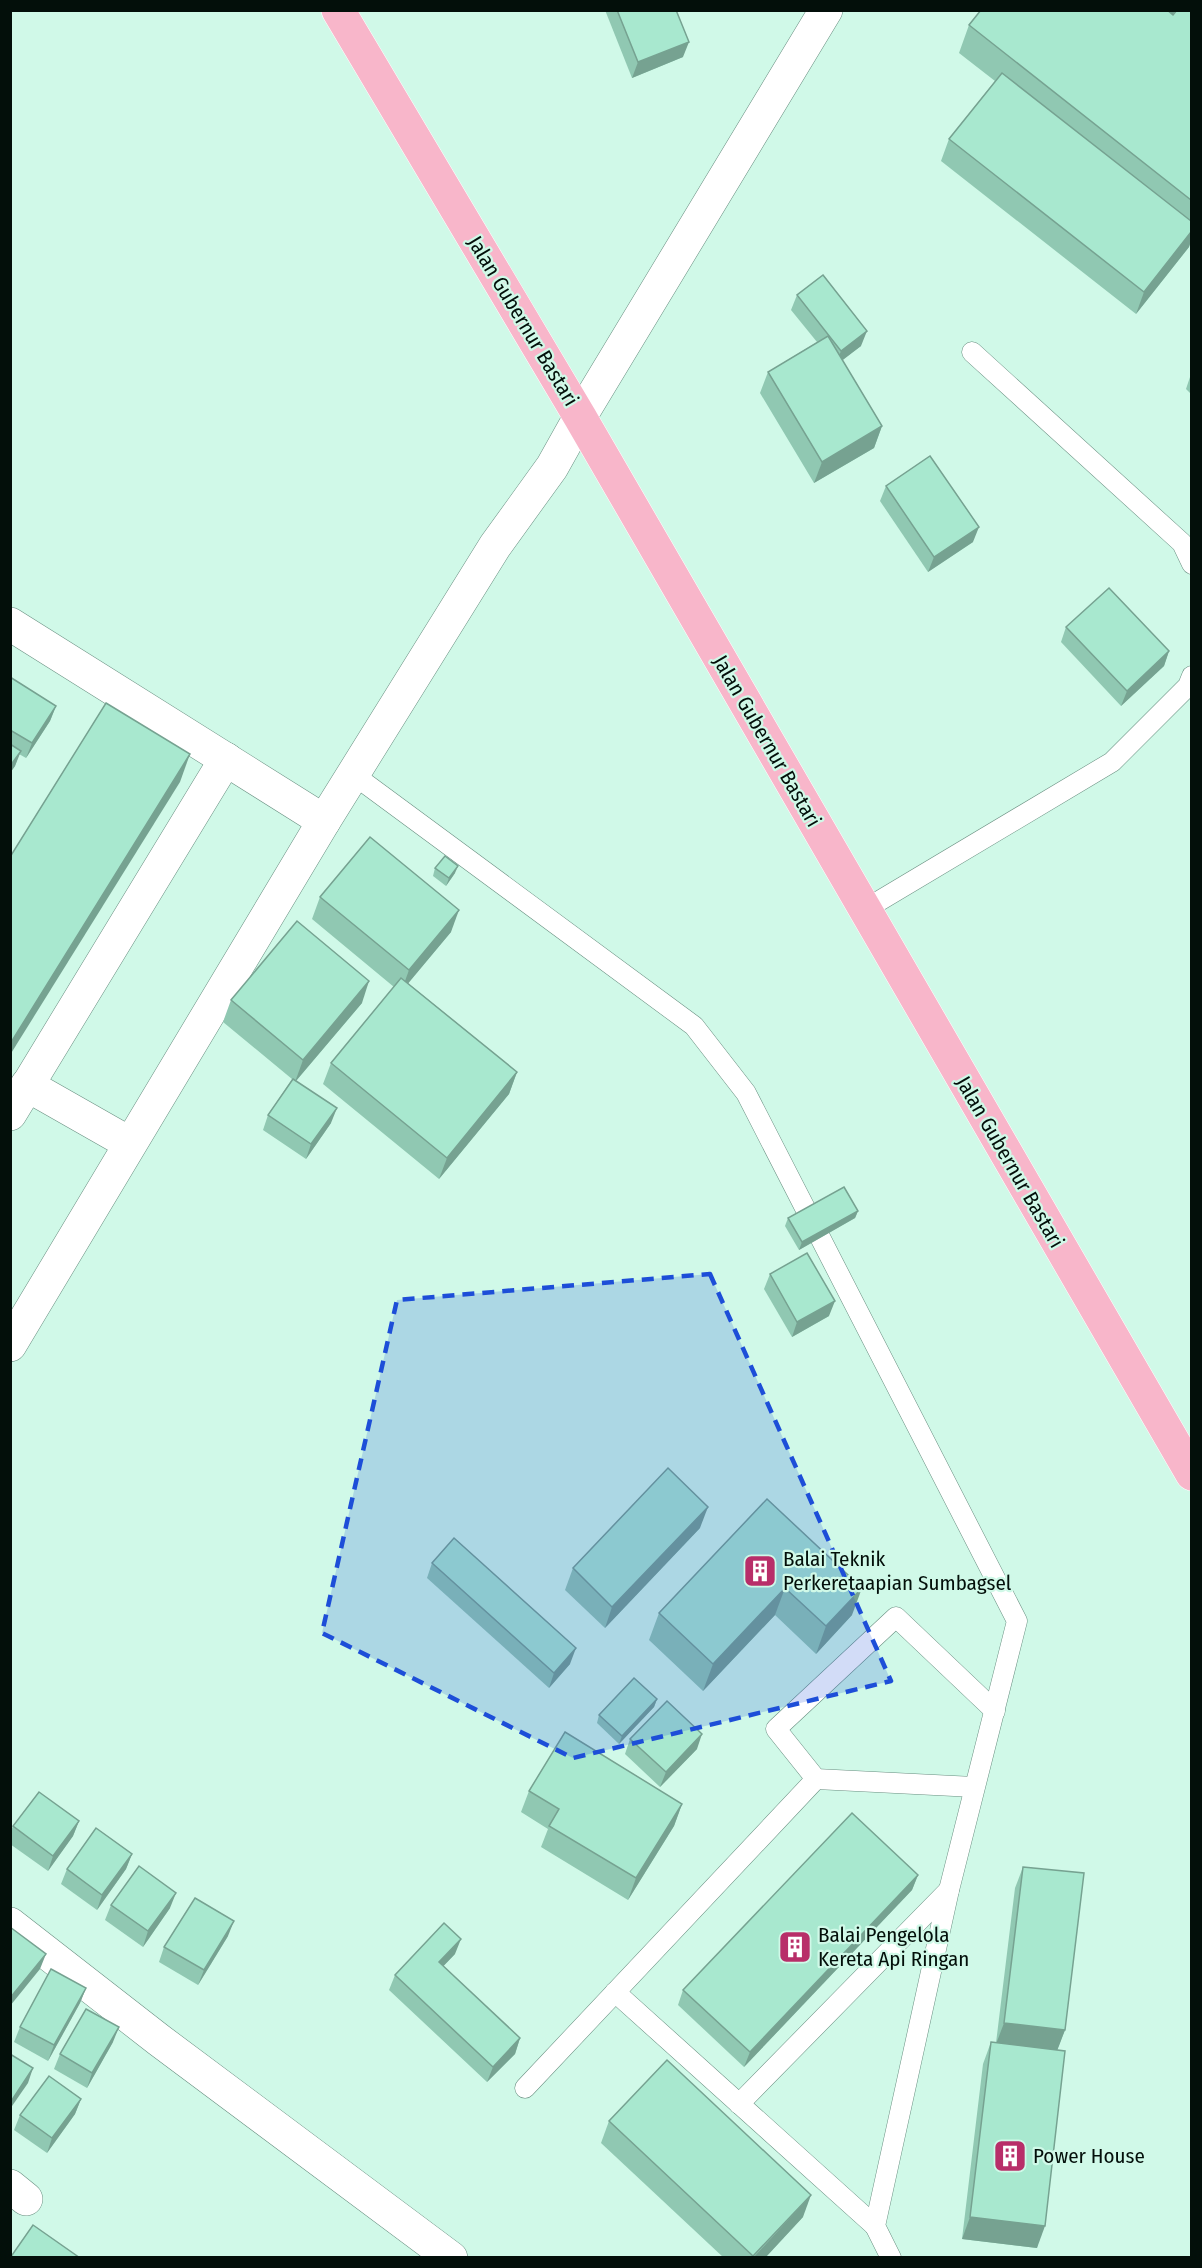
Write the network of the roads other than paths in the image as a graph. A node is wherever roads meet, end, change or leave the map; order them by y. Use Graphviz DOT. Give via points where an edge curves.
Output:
graph roads {
  1 [pos="338,10"];
  2 [pos="826,10"];
  3 [pos="972,352"];
  4 [pos="580,417"];
  5 [pos="1191,564"];
  6 [pos="10,624"];
  7 [pos="1191,676"];
  8 [pos="226,759"];
  9 [pos="354,775"];
  10 [pos="324,821"];
  11 [pos="864,910"];
  12 [pos="27,1085"];
  13 [pos="10,1114"];
  14 [pos="129,1143"];
  15 [pos="10,1345"];
  16 [pos="1191,1474"];
  17 [pos="995,1711"];
  18 [pos="816,1779"];
  19 [pos="974,1787"];
  20 [pos="949,1890"];
  21 [pos="10,1924"];
  22 [pos="615,1992"];
  23 [pos="525,2088"];
  24 [pos="740,2104"];
  25 [pos="875,2226"];
  26 [pos="451,2258"];
  27 [pos="891,2258"];
  1 -- 4 [label="highway, Jalan Gubernur Bastari"];
  2 -- 4 [label="street"];
  3 -- 5 [label="lane" via="1182,543"];
  4 -- 9 [label="street" via="552,467 495,546"];
  4 -- 11 [label="highway, Jalan Gubernur Bastari"];
  6 -- 8 [label="street"];
  7 -- 11 [label="lane" via="1188,686 1112,762"];
  8 -- 10 [label="street"];
  8 -- 12 [label="street"];
  9 -- 10 [label="street"];
  9 -- 17 [label="lane" via="694,1026 746,1093 1017,1621"];
  10 -- 14 [label="street"];
  11 -- 16 [label="highway, Jalan Gubernur Bastari"];
  12 -- 13 [label="street"];
  12 -- 14 [label="street"];
  14 -- 15 [label="street"];
  17 -- 18 [label="lane" via="896,1617 776,1729"];
  17 -- 19 [label="lane"];
  18 -- 19 [label="lane"];
  18 -- 22 [label="lane"];
  19 -- 20 [label="lane"];
  20 -- 24 [label="lane"];
  20 -- 25 [label="lane"];
  21 -- 26 [label="street"];
  22 -- 23 [label="lane"];
  22 -- 24 [label="lane"];
  24 -- 25 [label="lane"];
  25 -- 27 [label="lane"];
}
